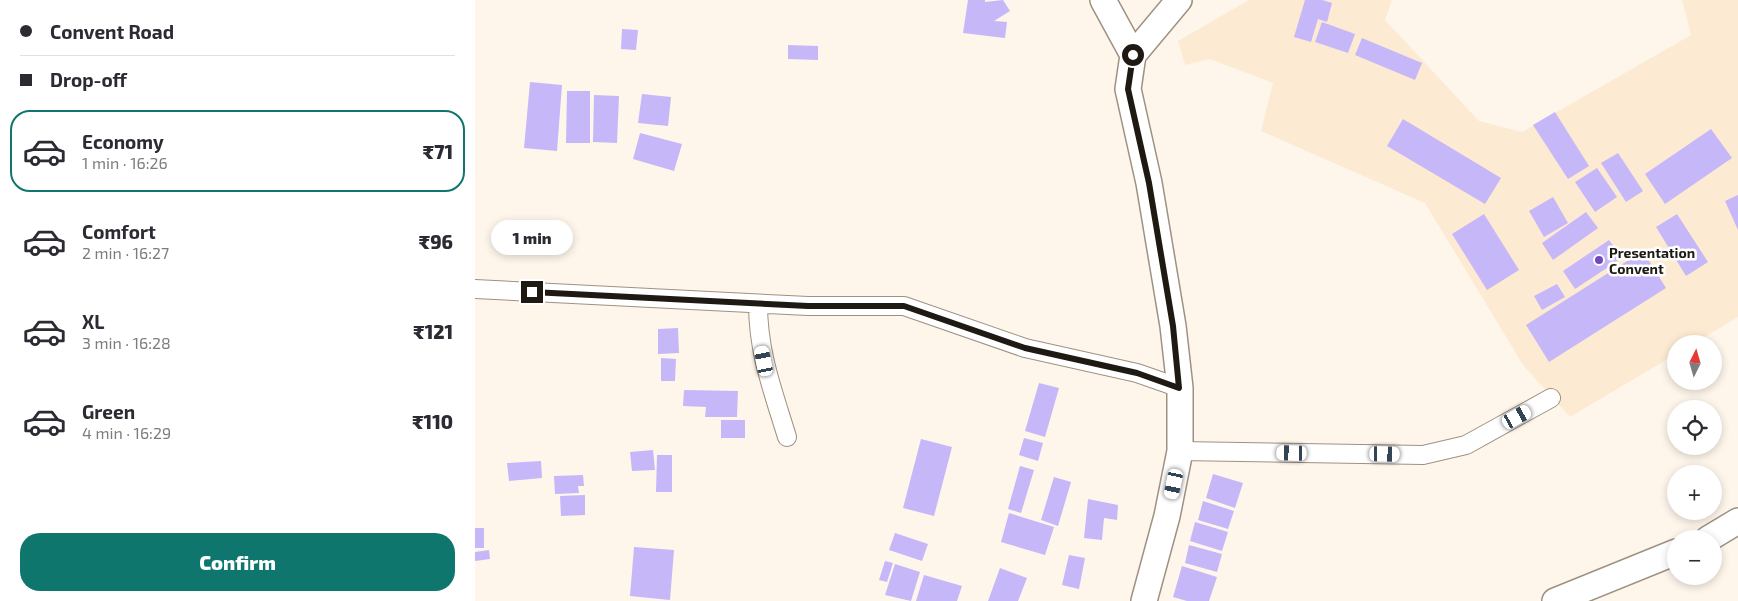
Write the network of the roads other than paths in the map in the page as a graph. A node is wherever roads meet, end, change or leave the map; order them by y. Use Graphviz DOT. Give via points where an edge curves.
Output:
graph roads {
  1 [pos="1103,0"];
  2 [pos="1179,0"];
  3 [pos="1133,55"];
  4 [pos="475,289"];
  5 [pos="758,304"];
  6 [pos="1179,388"];
  7 [pos="1551,398"];
  8 [pos="787,437"];
  9 [pos="1180,451"];
  10 [pos="1738,521"];
  11 [pos="1722,531"];
  12 [pos="1667,556"];
  13 [pos="1144,601"];
  14 [pos="1555,601"];
  1 -- 3 [label="main road"];
  2 -- 3 [label="main road"];
  3 -- 6 [label="main road" via="1128,89 1149,183 1173,326"];
  4 -- 5 [label="street"];
  5 -- 6 [label="street" via="904,306 1025,348 1137,373"];
  5 -- 8 [label="street" via="758,333 764,361"];
  6 -- 9 [label="main road"];
  7 -- 9 [label="street" via="1466,445 1423,455"];
  9 -- 13 [label="main road" via="1167,516"];
  10 -- 11 [label="main road"];
  12 -- 14 [label="main road"];
}
